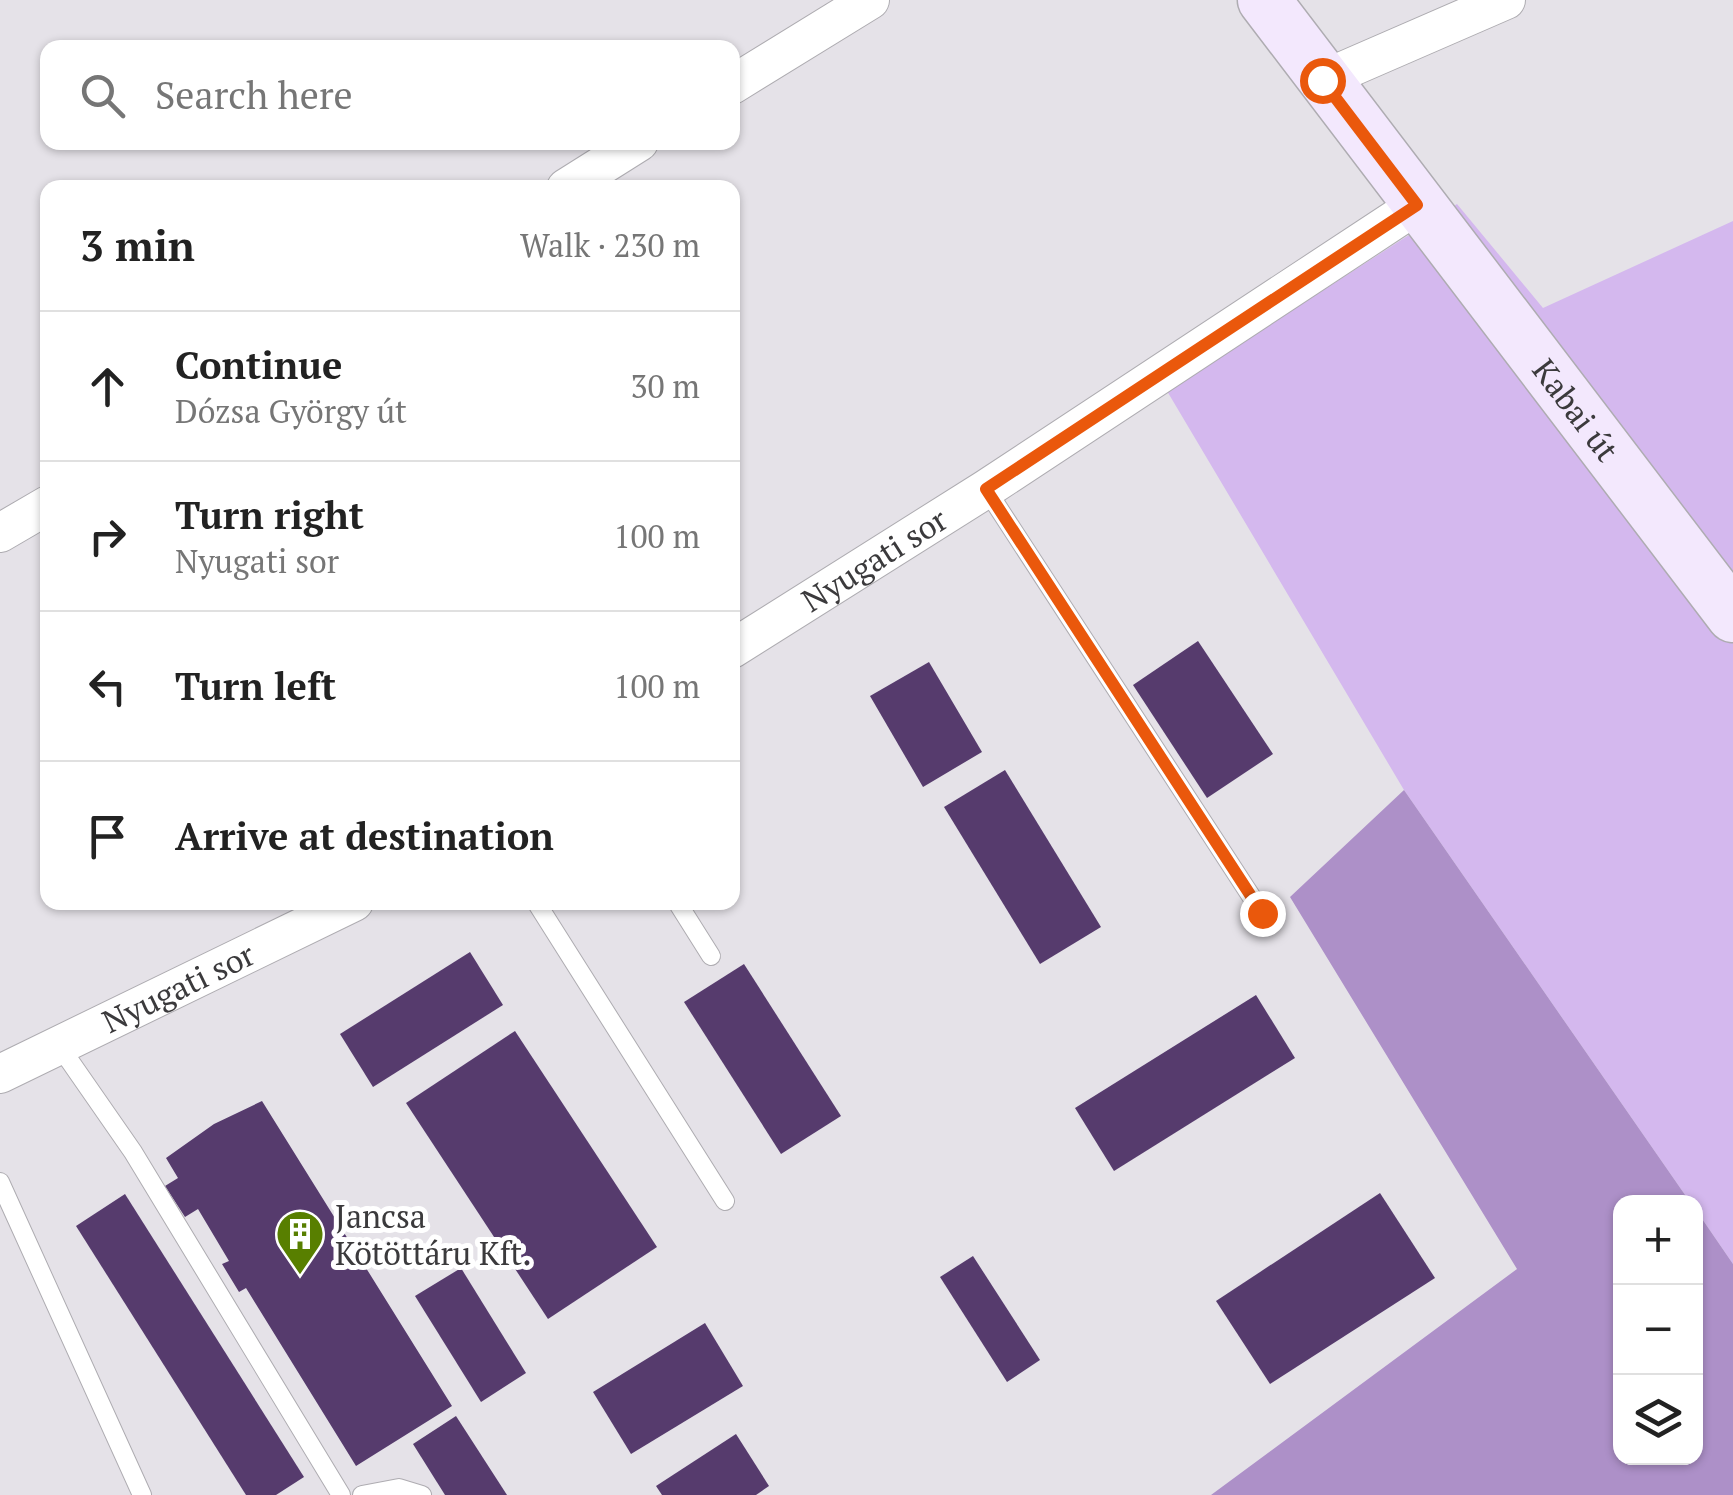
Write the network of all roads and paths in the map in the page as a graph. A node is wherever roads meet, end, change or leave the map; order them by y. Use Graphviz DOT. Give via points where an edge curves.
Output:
graph roads {
  1 [pos="870,0"];
  2 [pos="1264,0"];
  3 [pos="1506,0"];
  4 [pos="740,80"];
  5 [pos="1322,80"];
  6 [pos="626,150"];
  7 [pos="579,180"];
  8 [pos="1417,205"];
  9 [pos="986,489"];
  10 [pos="40,510"];
  11 [pos="0,534"];
  12 [pos="1733,616"];
  13 [pos="740,644"];
  14 [pos="343,910"];
  15 [pos="541,910"];
  16 [pos="682,910"];
  17 [pos="1262,913"];
  18 [pos="711,956"];
  19 [pos="58,1044"];
  20 [pos="0,1074"];
  21 [pos="0,1182"];
  22 [pos="724,1201"];
  23 [pos="142,1495"];
  24 [pos="341,1495"];
  25 [pos="362,1495"];
  26 [pos="422,1495"];
  1 -- 4 [label="street"];
  2 -- 5 [label="main road, Kabai út"];
  3 -- 5 [label="street"];
  5 -- 8 [label="main road, Kabai út"];
  6 -- 7 [label="street"];
  8 -- 9 [label="street, Nyugati sor"];
  8 -- 12 [label="main road, Kabai út"];
  9 -- 13 [label="street, Nyugati sor"];
  9 -- 17 [label="lane"];
  10 -- 11 [label="street"];
  14 -- 19 [label="street, Nyugati sor"];
  15 -- 22 [label="lane"];
  16 -- 18 [label="lane"];
  19 -- 20 [label="street, Nyugati sor"];
  19 -- 24 [label="lane" via="133,1152"];
  21 -- 23 [label="lane"];
  25 -- 26 [label="lane" via="400,1488"];
}
